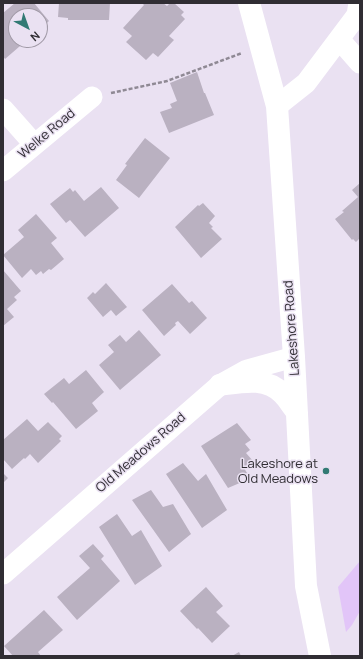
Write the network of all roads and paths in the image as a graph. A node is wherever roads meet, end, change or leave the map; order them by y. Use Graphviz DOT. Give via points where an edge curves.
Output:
graph roads {
  1 [pos="249,3"];
  2 [pos="359,3"];
  3 [pos="339,39"];
  4 [pos="261,46"];
  5 [pos="360,63"];
  6 [pos="92,97"];
  7 [pos="277,106"];
  8 [pos="3,109"];
  9 [pos="34,144"];
  10 [pos="3,171"];
  11 [pos="294,357"];
  12 [pos="220,385"];
  13 [pos="297,412"];
  14 [pos="3,574"];
  15 [pos="320,656"];
  1 -- 4 [label="main road, Lakeshore Road"];
  2 -- 3 [label="street" via="357,15"];
  3 -- 5 [label="street"];
  3 -- 7 [label="street" via="306,83"];
  4 -- 6 [label="path" via="167,81"];
  4 -- 7 [label="main road, Lakeshore Road"];
  6 -- 9 [label="street, Welke Road"];
  7 -- 11 [label="main road, Lakeshore Road"];
  8 -- 9 [label="street"];
  9 -- 10 [label="street, Welke Road"];
  11 -- 12 [label="street, Old Meadows Road" via="247,370"];
  11 -- 13 [label="main road, Lakeshore Road"];
  12 -- 13 [label="main road" via="251,381 269,384 283,394"];
  12 -- 14 [label="street, Old Meadows Road"];
  13 -- 15 [label="main road, Lakeshore Road" via="306,586"];
}
